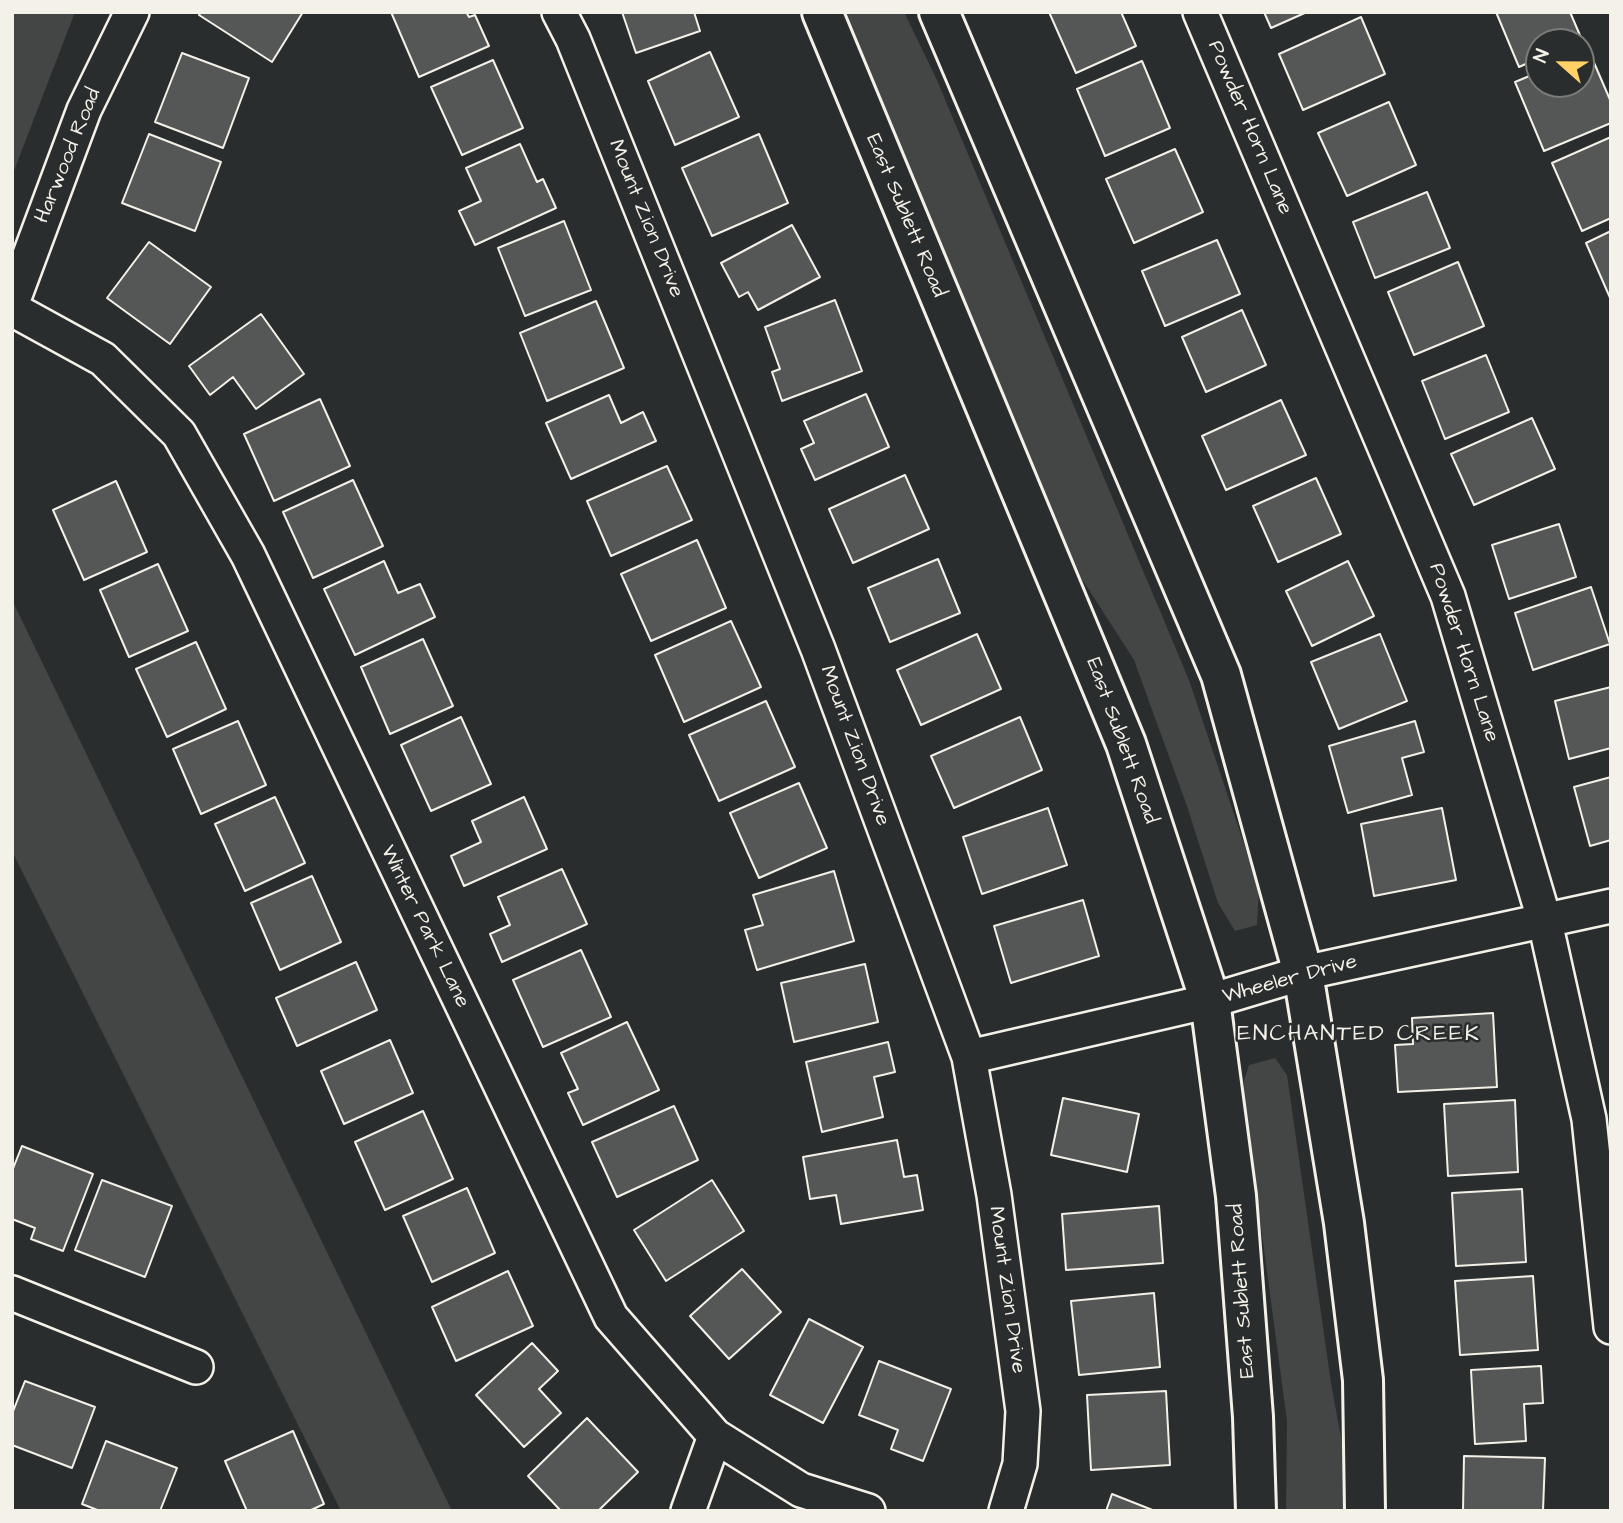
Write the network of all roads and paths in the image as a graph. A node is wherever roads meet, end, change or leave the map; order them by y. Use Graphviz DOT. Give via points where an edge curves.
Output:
graph roads {
  1 [pos="132,12"];
  2 [pos="559,12"];
  3 [pos="822,12"];
  4 [pos="939,12"];
  5 [pos="1200,12"];
  6 [pos="12,306"];
  7 [pos="1611,906"];
  8 [pos="1545,922"];
  9 [pos="1303,973"];
  10 [pos="1210,1002"];
  11 [pos="969,1057"];
  12 [pos="12,1293"];
  13 [pos="1611,1328"];
  14 [pos="195,1367"];
  15 [pos="715,1436"];
  16 [pos="688,1511"];
  17 [pos="868,1511"];
  18 [pos="1006,1511"];
  19 [pos="1256,1511"];
  20 [pos="1365,1511"];
  1 -- 6 [label="street, Harwood Road" via="84,110"];
  2 -- 11 [label="street, Mount Zion Drive" via="818,649"];
  3 -- 10 [label="main road, East Sublett Road" via="1126,744"];
  4 -- 9 [label="main road" via="1221,675"];
  5 -- 8 [label="street, Powder Horn Lane" via="1448,596"];
  6 -- 15 [label="street, Winter Park Lane" via="103,359 179,434 248,555 611,1317"];
  7 -- 8 [label="street, Wheeler Drive"];
  8 -- 9 [label="street, Wheeler Drive"];
  8 -- 13 [label="street, Powder Horn Lane" via="1589,1119"];
  9 -- 10 [label="street, Wheeler Drive"];
  9 -- 20 [label="main road" via="1344,1223 1363,1380"];
  10 -- 11 [label="street, Wheeler Drive"];
  10 -- 19 [label="main road, East Sublett Road" via="1236,1196"];
  11 -- 18 [label="street, Mount Zion Drive" via="994,1195 1023,1411 1020,1464"];
  12 -- 14 [label="street"];
  15 -- 16 [label="street"];
  15 -- 17 [label="street, Winter Park Lane" via="802,1490"];
}
